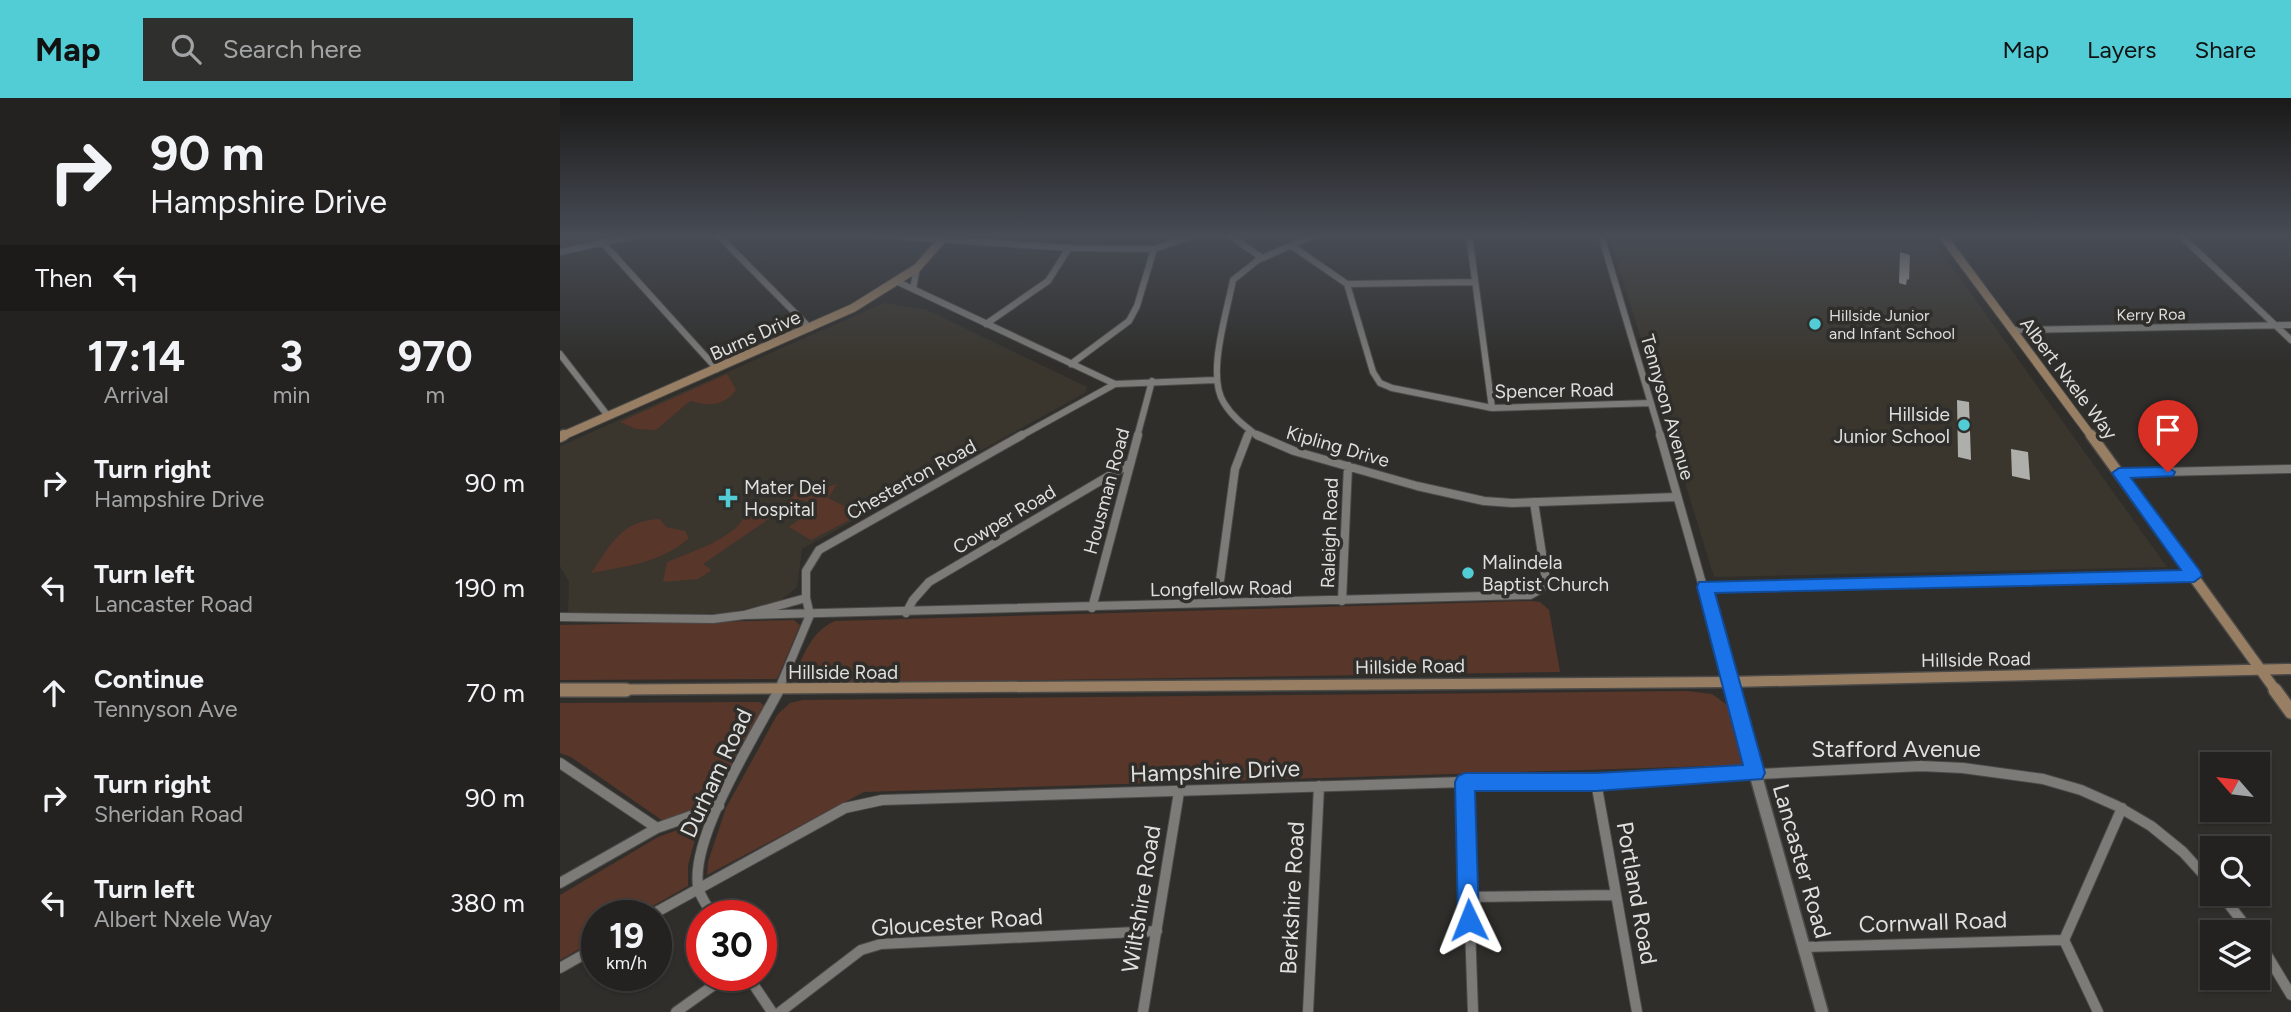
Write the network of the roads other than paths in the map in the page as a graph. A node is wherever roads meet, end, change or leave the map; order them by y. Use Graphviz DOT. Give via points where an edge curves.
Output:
graph roads {
  1 [pos="634,278"];
  2 [pos="760,278"];
  3 [pos="904,278"];
  4 [pos="916,278"];
  5 [pos="1050,278"];
  6 [pos="1145,278"];
  7 [pos="1235,278"];
  8 [pos="1338,278"];
  9 [pos="1474,278"];
  10 [pos="1614,278"];
  11 [pos="1973,278"];
  12 [pos="2225,278"];
  13 [pos="898,282"];
  14 [pos="1474,282"];
  15 [pos="1347,284"];
  16 [pos="913,289"];
  17 [pos="986,324"];
  18 [pos="2276,325"];
  19 [pos="2291,325"];
  20 [pos="810,328"];
  21 [pos="2012,330"];
  22 [pos="2291,340"];
  23 [pos="560,355"];
  24 [pos="1071,364"];
  25 [pos="717,369"];
  26 [pos="1215,380"];
  27 [pos="1152,381"];
  28 [pos="1115,384"];
  29 [pos="1651,403"];
  30 [pos="1492,408"];
  31 [pos="608,416"];
  32 [pos="1251,431"];
  33 [pos="560,437"];
  34 [pos="1129,464"];
  35 [pos="1348,466"];
  36 [pos="2291,469"];
  37 [pos="2119,473"];
  38 [pos="1677,497"];
  39 [pos="1534,502"];
  40 [pos="2194,576"];
  41 [pos="1705,587"];
  42 [pos="806,598"];
  43 [pos="1342,601"];
  44 [pos="1217,603"];
  45 [pos="1093,608"];
  46 [pos="906,613"];
  47 [pos="744,615"];
  48 [pos="810,615"];
  49 [pos="560,617"];
  50 [pos="2260,669"];
  51 [pos="2291,669"];
  52 [pos="1730,682"];
  53 [pos="560,690"];
  54 [pos="779,690"];
  55 [pos="2291,712"];
  56 [pos="560,763"];
  57 [pos="1755,773"];
  58 [pos="1465,782"];
  59 [pos="1596,782"];
  60 [pos="1319,786"];
  61 [pos="1179,792"];
  62 [pos="719,806"];
  63 [pos="2122,808"];
  64 [pos="657,828"];
  65 [pos="2200,872"];
  66 [pos="560,883"];
  67 [pos="698,888"];
  68 [pos="1616,895"];
  69 [pos="1468,897"];
  70 [pos="704,900"];
  71 [pos="672,903"];
  72 [pos="2230,906"];
  73 [pos="2241,920"];
  74 [pos="1157,931"];
  75 [pos="2064,940"];
  76 [pos="1804,947"];
  77 [pos="581,956"];
  78 [pos="2270,960"];
  79 [pos="560,968"];
  80 [pos="706,991"];
  81 [pos="758,991"];
  82 [pos="2291,995"];
  83 [pos="676,1012"];
  84 [pos="772,1012"];
  85 [pos="780,1012"];
  86 [pos="1143,1012"];
  87 [pos="1308,1012"];
  88 [pos="1474,1012"];
  89 [pos="1637,1012"];
  90 [pos="1822,1012"];
  91 [pos="2098,1012"];
  1 -- 25 [label="street"];
  2 -- 20 [label="street"];
  3 -- 13 [label="main road, Burns Drive"];
  4 -- 16 [label="street"];
  5 -- 17 [label="street"];
  6 -- 24 [label="street" via="1129,321"];
  7 -- 26 [label="street"];
  8 -- 15 [label="street"];
  9 -- 14 [label="street"];
  10 -- 29 [label="street, Tennyson Avenue"];
  11 -- 21 [label="main road, Albert Nxele Way"];
  12 -- 18 [label="street"];
  13 -- 16 [label="street"];
  13 -- 20 [label="main road, Burns Drive"];
  14 -- 15 [label="street"];
  14 -- 30 [label="street"];
  15 -- 30 [label="street, Spencer Road" via="1380,383 1408,393"];
  16 -- 17 [label="street"];
  17 -- 24 [label="street"];
  18 -- 19 [label="street, Kerry Roa"];
  18 -- 21 [label="street, Kerry Roa"];
  18 -- 22 [label="street"];
  20 -- 25 [label="main road, Burns Drive"];
  21 -- 37 [label="main road, Albert Nxele Way"];
  23 -- 31 [label="street"];
  24 -- 28 [label="street"];
  25 -- 31 [label="main road, Burns Drive"];
  26 -- 27 [label="street"];
  26 -- 32 [label="street, Kipling Drive" via="1222,401"];
  27 -- 28 [label="street"];
  27 -- 34 [label="street, Housman Road"];
  28 -- 42 [label="street, Chesterton Road" via="831,541 806,571"];
  29 -- 30 [label="street, Spencer Road"];
  29 -- 38 [label="street, Tennyson Avenue"];
  31 -- 33 [label="main road, Burns Drive"];
  32 -- 35 [label="street, Kipling Drive" via="1274,444"];
  32 -- 44 [label="street" via="1235,468"];
  34 -- 45 [label="street, Housman Road"];
  34 -- 46 [label="street, Cowper Road" via="929,582"];
  35 -- 39 [label="street, Kipling Drive" via="1471,498"];
  35 -- 43 [label="street, Raleigh Road"];
  36 -- 37 [label="street"];
  37 -- 40 [label="main road, Albert Nxele Way"];
  38 -- 39 [label="street, Kipling Drive"];
  38 -- 41 [label="street, Tennyson Avenue"];
  39 -- 43 [label="street, Longfellow Road" via="1546,580 1530,595"];
  40 -- 41 [label="street"];
  40 -- 50 [label="main road, Albert Nxele Way"];
  41 -- 52 [label="street, Tennyson Avenue"];
  42 -- 47 [label="street"];
  42 -- 48 [label="street, Chesterton Road"];
  43 -- 44 [label="street, Longfellow Road"];
  44 -- 45 [label="street, Longfellow Road"];
  45 -- 46 [label="street, Longfellow Road"];
  46 -- 48 [label="street, Longfellow Road"];
  47 -- 48 [label="street, Longfellow Road"];
  47 -- 49 [label="street" via="713,619"];
  48 -- 54 [label="street"];
  50 -- 51 [label="main road, Hillside Road"];
  50 -- 52 [label="main road, Hillside Road"];
  50 -- 55 [label="main road, Albert Nxele Way"];
  52 -- 54 [label="main road, Hillside Road"];
  52 -- 57 [label="street, Lancaster Road"];
  53 -- 54 [label="main road, Hillside Road"];
  54 -- 62 [label="street, Durham Road"];
  56 -- 64 [label="street"];
  57 -- 59 [label="street, Hampshire Drive"];
  57 -- 63 [label="street, Stafford Avenue" via="1973,767 2073,786"];
  57 -- 76 [label="street, Lancaster Road"];
  58 -- 59 [label="street, Hampshire Drive"];
  58 -- 60 [label="street, Hampshire Drive"];
  58 -- 69 [label="street"];
  59 -- 68 [label="street, Portland Road"];
  60 -- 61 [label="street, Hampshire Drive"];
  60 -- 87 [label="street, Berkshire Road"];
  61 -- 67 [label="street, Hampshire Drive" via="862,802"];
  61 -- 74 [label="street, Wiltshire Road"];
  62 -- 64 [label="street"];
  62 -- 67 [label="street, Durham Road" via="699,860"];
  63 -- 65 [label="street, Stafford Avenue" via="2151,825"];
  63 -- 75 [label="street"];
  64 -- 66 [label="street"];
  67 -- 70 [label="street"];
  67 -- 71 [label="street, Hampshire Drive"];
  68 -- 69 [label="street"];
  68 -- 89 [label="street, Portland Road"];
  69 -- 88 [label="street"];
  72 -- 73 [label="street"];
  74 -- 85 [label="street, Gloucester Road" via="881,944 861,950"];
  74 -- 86 [label="street, Wiltshire Road"];
  75 -- 76 [label="street, Cornwall Road"];
  75 -- 91 [label="street"];
  76 -- 90 [label="street, Lancaster Road"];
  77 -- 79 [label="street"];
  78 -- 82 [label="street"];
  80 -- 83 [label="street"];
  81 -- 84 [label="street"];
}
